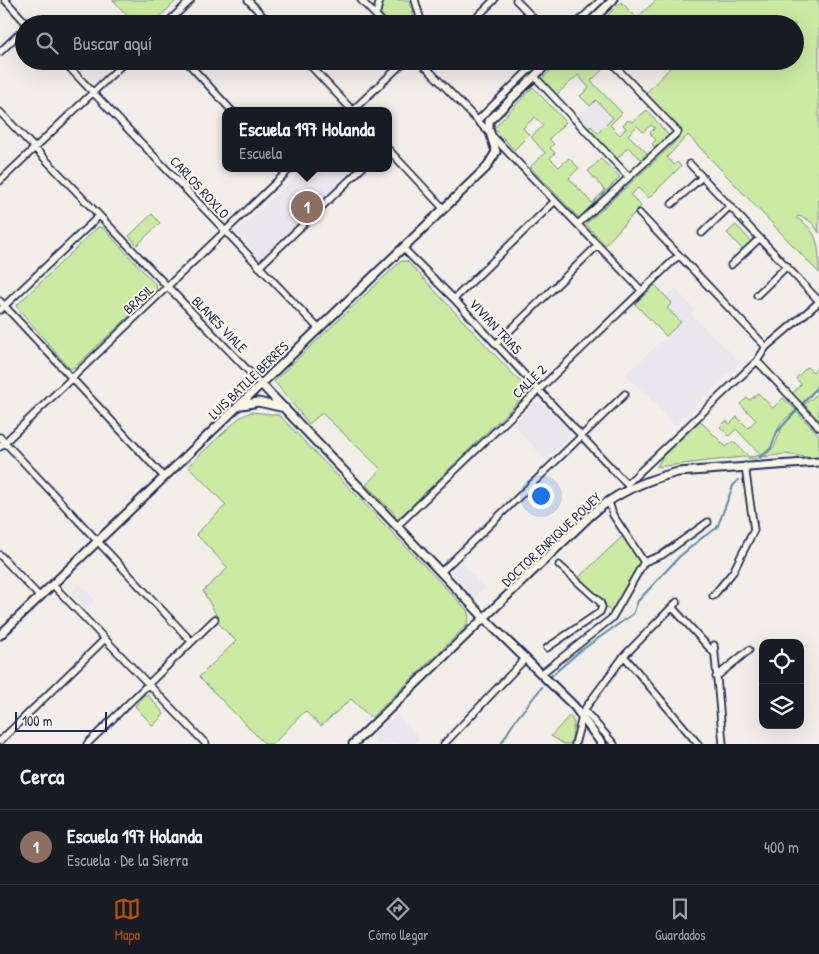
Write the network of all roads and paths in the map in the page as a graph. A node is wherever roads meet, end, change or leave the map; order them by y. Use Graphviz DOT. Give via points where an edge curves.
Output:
graph roads {
  1 [pos="5,0"];
  2 [pos="191,0"];
  3 [pos="248,0"];
  4 [pos="361,0"];
  5 [pos="380,0"];
  6 [pos="414,0"];
  7 [pos="494,0"];
  8 [pos="516,0"];
  9 [pos="601,0"];
  10 [pos="613,0"];
  11 [pos="19,15"];
  12 [pos="175,15"];
  13 [pos="262,15"];
  14 [pos="376,15"];
  15 [pos="419,15"];
  16 [pos="479,15"];
  17 [pos="530,15"];
  18 [pos="585,15"];
  19 [pos="597,15"];
  20 [pos="15,38"];
  21 [pos="0,52"];
  22 [pos="72,70"];
  23 [pos="116,70"];
  24 [pos="194,70"];
  25 [pos="314,70"];
  26 [pos="396,70"];
  27 [pos="428,70"];
  28 [pos="529,70"];
  29 [pos="542,70"];
  30 [pos="619,70"];
  31 [pos="535,77"];
  32 [pos="93,92"];
  33 [pos="228,107"];
  34 [pos="349,107"];
  35 [pos="357,107"];
  36 [pos="0,112"];
  37 [pos="478,120"];
  38 [pos="491,135"];
  39 [pos="35,148"];
  40 [pos="392,153"];
  41 [pos="690,164"];
  42 [pos="285,172"];
  43 [pos="358,172"];
  44 [pos="628,176"];
  45 [pos="702,176"];
  46 [pos="0,181"];
  47 [pos="555,201"];
  48 [pos="672,204"];
  49 [pos="730,206"];
  50 [pos="444,209"];
  51 [pos="640,213"];
  52 [pos="98,216"];
  53 [pos="578,224"];
  54 [pos="225,232"];
  55 [pos="702,233"];
  56 [pos="760,238"];
  57 [pos="598,245"];
  58 [pos="403,248"];
  59 [pos="679,255"];
  60 [pos="731,265"];
  61 [pos="787,266"];
  62 [pos="259,267"];
  63 [pos="168,288"];
  64 [pos="641,290"];
  65 [pos="757,295"];
  66 [pos="454,299"];
  67 [pos="819,302"];
  68 [pos="1,306"];
  69 [pos="319,329"];
  70 [pos="496,344"];
  71 [pos="766,347"];
  72 [pos="757,361"];
  73 [pos="71,379"];
  74 [pos="262,385"];
  75 [pos="539,389"];
  76 [pos="625,394"];
  77 [pos="241,405"];
  78 [pos="286,409"];
  79 [pos="819,427"];
  80 [pos="582,435"];
  81 [pos="0,437"];
  82 [pos="5,442"];
  83 [pos="0,447"];
  84 [pos="819,462"];
  85 [pos="745,466"];
  86 [pos="164,477"];
  87 [pos="629,486"];
  88 [pos="609,502"];
  89 [pos="708,522"];
  90 [pos="397,526"];
  91 [pos="98,542"];
  92 [pos="0,555"];
  93 [pos="644,562"];
  94 [pos="559,565"];
  95 [pos="441,572"];
  96 [pos="53,585"];
  97 [pos="713,596"];
  98 [pos="40,597"];
  99 [pos="677,602"];
  100 [pos="672,607"];
  101 [pos="216,618"];
  102 [pos="485,618"];
  103 [pos="0,636"];
  104 [pos="105,639"];
  105 [pos="191,641"];
  106 [pos="714,645"];
  107 [pos="547,648"];
  108 [pos="749,650"];
  109 [pos="714,653"];
  110 [pos="624,656"];
  111 [pos="526,658"];
  112 [pos="541,674"];
  113 [pos="716,677"];
  114 [pos="148,684"];
  115 [pos="583,712"];
  116 [pos="0,741"];
  117 [pos="203,743"];
  118 [pos="87,744"];
  119 [pos="353,744"];
  120 [pos="444,744"];
  121 [pos="575,744"];
  122 [pos="602,744"];
  123 [pos="614,744"];
  124 [pos="698,744"];
  125 [pos="723,744"];
  1 -- 11 [label="street"];
  2 -- 12 [label="street"];
  3 -- 13 [label="street"];
  4 -- 14 [label="street"];
  5 -- 14 [label="street"];
  6 -- 15 [label="street"];
  7 -- 16 [label="street"];
  8 -- 17 [label="street"];
  9 -- 18 [label="street"];
  10 -- 19 [label="street"];
  20 -- 21 [label="street"];
  22 -- 32 [label="street, CARLOS ROXLO"];
  23 -- 32 [label="street"];
  24 -- 33 [label="street"];
  25 -- 34 [label="street"];
  26 -- 35 [label="street"];
  27 -- 37 [label="street"];
  28 -- 37 [label="street"];
  29 -- 31 [label="street"];
  30 -- 44 [label="street" via="678,132"];
  31 -- 38 [label="street" via="489,121"];
  31 -- 44 [label="street"];
  32 -- 39 [label="street"];
  32 -- 54 [label="street, CARLOS ROXLO"];
  36 -- 39 [label="street, BLANES VIALE"];
  37 -- 38 [label="street"];
  38 -- 47 [label="street"];
  38 -- 50 [label="street, LUIS BATLLE BERRES" via="496,148 494,157"];
  39 -- 46 [label="street"];
  39 -- 52 [label="street, BLANES VIALE"];
  40 -- 50 [label="street"];
  41 -- 45 [label="street"];
  42 -- 54 [label="street, BRASIL"];
  43 -- 62 [label="street"];
  44 -- 53 [label="street"];
  45 -- 48 [label="street"];
  45 -- 49 [label="street"];
  47 -- 53 [label="street"];
  47 -- 66 [label="street"];
  49 -- 55 [label="street"];
  49 -- 56 [label="street"];
  50 -- 58 [label="street, LUIS BATLLE BERRES"];
  51 -- 59 [label="street"];
  52 -- 63 [label="street, BLANES VIALE"];
  52 -- 68 [label="street"];
  53 -- 57 [label="street"];
  54 -- 62 [label="street, CARLOS ROXLO"];
  54 -- 63 [label="street, BRASIL"];
  56 -- 60 [label="street"];
  56 -- 61 [label="street"];
  57 -- 64 [label="street"];
  57 -- 70 [label="street"];
  58 -- 66 [label="street, VIVIAN TRIAS"];
  58 -- 69 [label="street, LUIS BATLLE BERRES"];
  59 -- 64 [label="street, CALLE 2"];
  59 -- 71 [label="street"];
  61 -- 65 [label="street"];
  61 -- 67 [label="street"];
  62 -- 69 [label="street, CARLOS ROXLO"];
  63 -- 73 [label="street, BRASIL"];
  63 -- 74 [label="street, BLANES VIALE"];
  64 -- 75 [label="street, CALLE 2"];
  66 -- 70 [label="street, VIVIAN TRIAS"];
  67 -- 71 [label="street"];
  68 -- 73 [label="street"];
  69 -- 74 [label="street, LUIS BATLLE BERRES"];
  70 -- 75 [label="street, VIVIAN TRIAS"];
  71 -- 72 [label="street"];
  72 -- 79 [label="street"];
  72 -- 87 [label="street"];
  73 -- 82 [label="street, BRASIL"];
  73 -- 86 [label="street"];
  74 -- 77 [label="street, LUIS BATLLE BERRES"];
  74 -- 78 [label="street, BLANES VIALE"];
  75 -- 80 [label="street, VIVIAN TRIAS"];
  75 -- 90 [label="street, CALLE 2"];
  76 -- 80 [label="street"];
  77 -- 78 [label="street" via="265,403"];
  77 -- 86 [label="street, LUIS BATLLE BERRES"];
  78 -- 90 [label="street, BLANES VIALE"];
  80 -- 87 [label="street, VIVIAN TRIAS"];
  80 -- 95 [label="street"];
  81 -- 82 [label="street"];
  82 -- 83 [label="street, BRASIL"];
  82 -- 91 [label="street"];
  84 -- 85 [label="street, DOCTOR ENRIQUE POUEY"];
  85 -- 87 [label="street, DOCTOR ENRIQUE POUEY" via="678,472"];
  85 -- 97 [label="street" via="754,530 733,572"];
  86 -- 91 [label="street, LUIS BATLLE BERRES"];
  87 -- 88 [label="street, DOCTOR ENRIQUE POUEY"];
  88 -- 93 [label="street" via="613,515"];
  88 -- 102 [label="street, DOCTOR ENRIQUE POUEY"];
  89 -- 93 [label="street" via="662,555"];
  90 -- 95 [label="street, BLANES VIALE"];
  91 -- 96 [label="street, LUIS BATLLE BERRES"];
  91 -- 105 [label="street"];
  92 -- 98 [label="street"];
  93 -- 112 [label="street" via="612,618"];
  94 -- 107 [label="street" via="602,607 600,612"];
  95 -- 102 [label="street, BLANES VIALE"];
  96 -- 98 [label="street, LUIS BATLLE BERRES"];
  96 -- 104 [label="street"];
  98 -- 103 [label="street, LUIS BATLLE BERRES"];
  99 -- 100 [label="street"];
  100 -- 109 [label="street"];
  100 -- 110 [label="street"];
  101 -- 105 [label="street"];
  102 -- 111 [label="street, BLANES VIALE"];
  102 -- 119 [label="street, DOCTOR ENRIQUE POUEY"];
  104 -- 114 [label="street"];
  104 -- 116 [label="street"];
  105 -- 114 [label="street"];
  106 -- 109 [label="street"];
  108 -- 113 [label="street"];
  109 -- 113 [label="street"];
  110 -- 115 [label="street"];
  110 -- 124 [label="street"];
  111 -- 112 [label="street, BLANES VIALE"];
  111 -- 120 [label="street"];
  112 -- 115 [label="street, BLANES VIALE"];
  113 -- 125 [label="street"];
  114 -- 117 [label="street"];
  114 -- 118 [label="street"];
  115 -- 121 [label="street"];
  115 -- 122 [label="street, BLANES VIALE"];
  115 -- 123 [label="street"];
}
